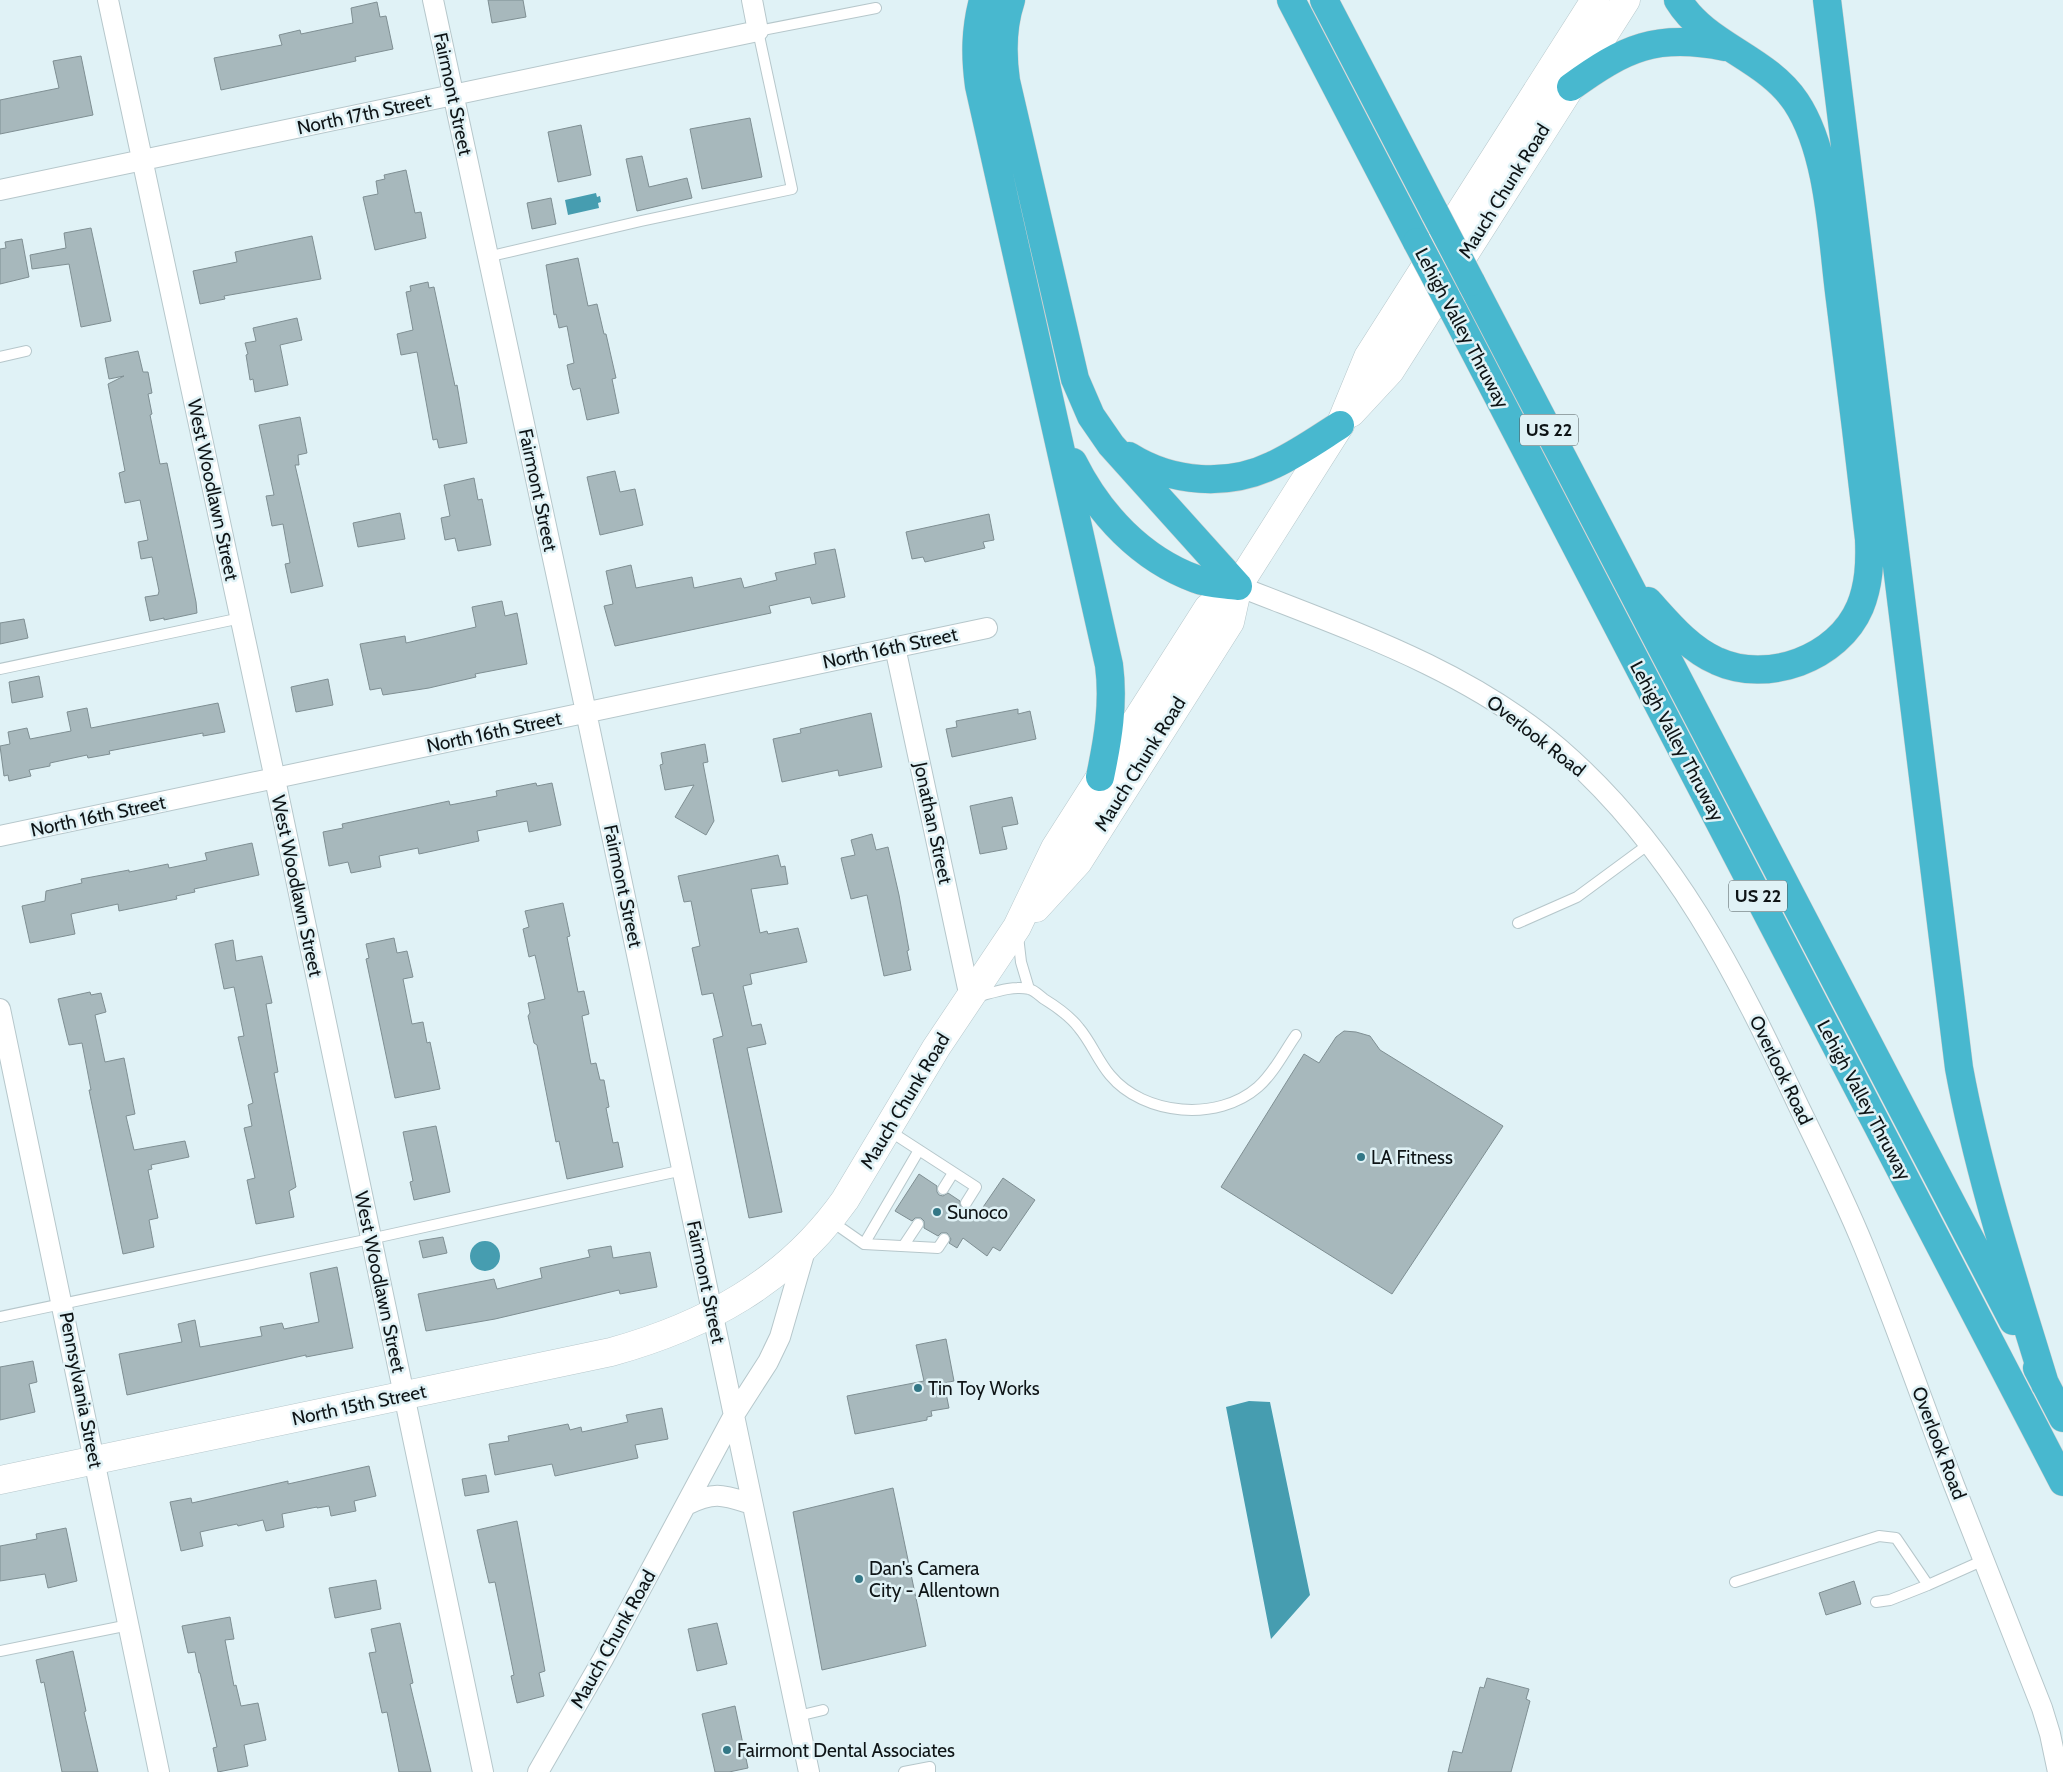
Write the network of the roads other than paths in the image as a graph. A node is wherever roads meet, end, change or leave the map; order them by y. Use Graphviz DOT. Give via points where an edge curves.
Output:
graph roads {
  1 [pos="108,0"];
  2 [pos="432,0"];
  3 [pos="752,0"];
  4 [pos="983,0"];
  5 [pos="1011,0"];
  6 [pos="1324,0"];
  7 [pos="1595,0"];
  8 [pos="1626,0"];
  9 [pos="1678,0"];
  10 [pos="1826,0"];
  11 [pos="1291,4"];
  12 [pos="876,8"];
  13 [pos="758,31"];
  14 [pos="1734,49"];
  15 [pos="1571,87"];
  16 [pos="453,95"];
  17 [pos="142,161"];
  18 [pos="0,190"];
  19 [pos="487,257"];
  20 [pos="26,352"];
  21 [pos="0,357"];
  22 [pos="1340,425"];
  23 [pos="1056,427"];
  24 [pos="1111,444"];
  25 [pos="1626,579"];
  26 [pos="1238,586"];
  27 [pos="241,618"];
  28 [pos="987,628"];
  29 [pos="895,647"];
  30 [pos="0,669"];
  31 [pos="586,712"];
  32 [pos="1100,777"];
  33 [pos="275,779"];
  34 [pos="0,836"];
  35 [pos="1649,844"];
  36 [pos="1518,923"];
  37 [pos="1017,928"];
  38 [pos="1029,989"];
  39 [pos="970,998"];
  40 [pos="0,1009"];
  41 [pos="1296,1035"];
  42 [pos="887,1129"];
  43 [pos="919,1150"];
  44 [pos="683,1170"];
  45 [pos="953,1173"];
  46 [pos="943,1189"];
  47 [pos="966,1203"];
  48 [pos="831,1220"];
  49 [pos="918,1224"];
  50 [pos="370,1239"];
  51 [pos="944,1239"];
  52 [pos="864,1244"];
  53 [pos="904,1245"];
  54 [pos="806,1247"];
  55 [pos="63,1304"];
  56 [pos="713,1314"];
  57 [pos="0,1317"];
  58 [pos="2045,1384"];
  59 [pos="404,1395"];
  60 [pos="734,1415"];
  61 [pos="2063,1418"];
  62 [pos="95,1460"];
  63 [pos="0,1480"];
  64 [pos="2063,1482"];
  65 [pos="752,1504"];
  66 [pos="686,1505"];
  67 [pos="1984,1560"];
  68 [pos="1735,1582"];
  69 [pos="1928,1585"];
  70 [pos="1876,1602"];
  71 [pos="129,1625"];
  72 [pos="0,1651"];
  73 [pos="823,1710"];
  74 [pos="798,1716"];
  75 [pos="159,1772"];
  76 [pos="483,1772"];
  77 [pos="538,1772"];
  78 [pos="809,1772"];
  79 [pos="904,1772"];
  80 [pos="930,1772"];
  81 [pos="2058,1772"];
  1 -- 17 [label="street, West Woodlawn Street"];
  2 -- 16 [label="street, Fairmont Street"];
  3 -- 13 [label="street"];
  4 -- 23 [label="highway" via="976,39 979,86"];
  5 -- 24 [label="highway" via="1003,48 1008,89 1075,379 1091,416"];
  6 -- 25 [label="highway, Lehigh Valley Thruway / US 22, bridge"];
  7 -- 22 [label="main road, Mauch Chunk Road" via="1368,356"];
  8 -- 15 [label="main road, Mauch Chunk Road"];
  9 -- 14 [label="highway" via="1694,22"];
  10 -- 58 [label="highway" via="1958,1068 1987,1195"];
  11 -- 64 [label="highway, Lehigh Valley Thruway / US 22, bridge"];
  12 -- 13 [label="lane"];
  13 -- 16 [label="street, North 17th Street"];
  13 -- 19 [label="lane" via="792,189"];
  14 -- 15 [label="highway" via="1690,42 1647,45 1616,57"];
  14 -- 25 [label="highway" via="1773,76 1797,102 1812,133 1823,175 1869,539 1868,584 1860,609 1836,639 1800,662 1760,670 1731,666 1704,654"];
  15 -- 22 [label="main road, Mauch Chunk Road" via="1390,371"];
  16 -- 17 [label="street, North 17th Street"];
  16 -- 19 [label="street, Fairmont Street"];
  17 -- 18 [label="street, North 17th Street"];
  17 -- 27 [label="street, West Woodlawn Street"];
  19 -- 31 [label="street, Fairmont Street"];
  20 -- 21 [label="lane"];
  22 -- 24 [label="highway" via="1272,466 1234,478 1214,480 1154,469"];
  22 -- 26 [label="main road, Mauch Chunk Road"];
  23 -- 26 [label="highway" via="1094,498 1128,537 1180,572 1198,580"];
  23 -- 32 [label="highway" via="1112,684 1110,723"];
  24 -- 26 [label="highway"];
  25 -- 58 [label="highway, Lehigh Valley Thruway / US 22"];
  26 -- 32 [label="main road, Mauch Chunk Road" via="1208,608"];
  26 -- 35 [label="street, Overlook Road" via="1400,651 1487,697 1558,748 1591,779"];
  26 -- 37 [label="main road, Mauch Chunk Road" via="1230,622 1078,862"];
  27 -- 30 [label="lane"];
  27 -- 33 [label="street, West Woodlawn Street"];
  28 -- 29 [label="street, North 16th Street"];
  29 -- 31 [label="street, North 16th Street"];
  29 -- 39 [label="street, Jonathan Street"];
  31 -- 33 [label="street, North 16th Street"];
  31 -- 44 [label="street, Fairmont Street"];
  32 -- 37 [label="main road, Mauch Chunk Road" via="1055,848"];
  33 -- 34 [label="street, North 16th Street"];
  33 -- 50 [label="street, West Woodlawn Street"];
  35 -- 36 [label="lane" via="1577,897"];
  35 -- 67 [label="street, Overlook Road" via="1695,908 1727,962 1832,1176 1894,1321"];
  37 -- 38 [label="lane" via="1021,962"];
  37 -- 39 [label="main road, Mauch Chunk Road"];
  38 -- 39 [label="lane" via="1003,990"];
  38 -- 41 [label="lane" via="1070,1018 1111,1076 1124,1088 1152,1104 1170,1108 1209,1109 1243,1098 1268,1076"];
  39 -- 42 [label="main road, Mauch Chunk Road"];
  40 -- 55 [label="street, Pennsylvania Street"];
  42 -- 43 [label="lane"];
  42 -- 48 [label="main road, Mauch Chunk Road"];
  43 -- 45 [label="lane"];
  43 -- 52 [label="lane"];
  44 -- 50 [label="lane"];
  44 -- 56 [label="street, Fairmont Street"];
  45 -- 46 [label="lane"];
  45 -- 47 [label="lane" via="976,1187"];
  48 -- 52 [label="lane"];
  48 -- 54 [label="main road, Mauch Chunk Road"];
  49 -- 53 [label="lane"];
  50 -- 55 [label="lane"];
  50 -- 59 [label="street, West Woodlawn Street"];
  51 -- 53 [label="lane" via="938,1248"];
  52 -- 53 [label="lane"];
  54 -- 56 [label="main road, Mauch Chunk Road" via="759,1286"];
  54 -- 60 [label="street, Mauch Chunk Road" via="780,1337"];
  55 -- 57 [label="lane"];
  55 -- 62 [label="street, Pennsylvania Street"];
  56 -- 59 [label="main road, North 15th Street" via="671,1333 611,1352"];
  56 -- 60 [label="street, Fairmont Street"];
  58 -- 61 [label="highway, Lehigh Valley Thruway / US 22"];
  59 -- 62 [label="main road, North 15th Street"];
  59 -- 76 [label="street, West Woodlawn Street"];
  60 -- 65 [label="street, Fairmont Street"];
  60 -- 66 [label="street, Mauch Chunk Road"];
  62 -- 63 [label="main road, North 15th Street"];
  62 -- 71 [label="street, Pennsylvania Street"];
  65 -- 66 [label="street" via="718,1495 704,1496"];
  65 -- 74 [label="street, Fairmont Street"];
  66 -- 77 [label="street, Mauch Chunk Road"];
  67 -- 69 [label="lane"];
  67 -- 81 [label="street, Overlook Road" via="2042,1708"];
  68 -- 69 [label="lane" via="1879,1536 1896,1538"];
  69 -- 70 [label="lane"];
  71 -- 72 [label="lane"];
  71 -- 75 [label="street, Pennsylvania Street"];
  73 -- 74 [label="lane"];
  74 -- 78 [label="street, Fairmont Street"];
  79 -- 80 [label="lane" via="930,1767"];
}
